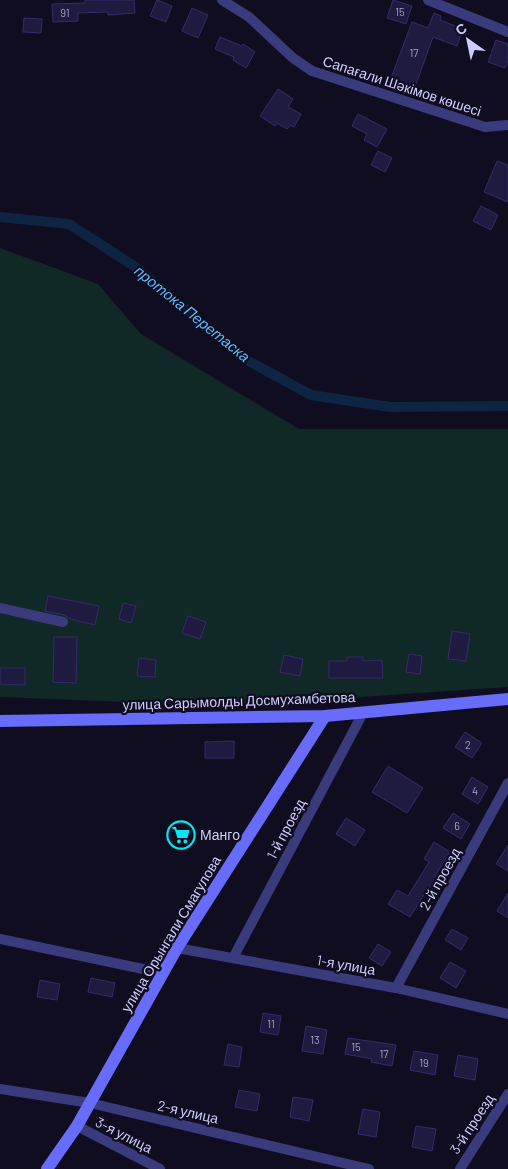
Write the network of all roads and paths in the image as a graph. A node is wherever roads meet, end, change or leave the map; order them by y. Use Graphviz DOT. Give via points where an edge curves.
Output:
graph roads {
  1 [pos="222,0"];
  2 [pos="428,0"];
  3 [pos="508,32"];
  4 [pos="508,125"];
  5 [pos="0,608"];
  6 [pos="63,622"];
  7 [pos="508,699"];
  8 [pos="363,712"];
  9 [pos="325,716"];
  10 [pos="0,722"];
  11 [pos="508,783"];
  12 [pos="0,939"];
  13 [pos="177,948"];
  14 [pos="233,958"];
  15 [pos="162,973"];
  16 [pos="396,988"];
  17 [pos="508,1014"];
  18 [pos="0,1089"];
  19 [pos="508,1094"];
  20 [pos="90,1103"];
  21 [pos="77,1126"];
  22 [pos="47,1169"];
  23 [pos="160,1169"];
  24 [pos="369,1169"];
  25 [pos="460,1169"];
  1 -- 4 [label="street, Сапағали Шәкімов көшесі" via="249,17 312,71 485,127"];
  2 -- 3 [label="street"];
  5 -- 6 [label="street"];
  7 -- 8 [label="main road, улица Сарымолды Досмухамбетова"];
  8 -- 9 [label="main road, улица Сарымолды Досмухамбетова"];
  8 -- 14 [label="street, 1-й проезд"];
  9 -- 10 [label="main road, улица Сарымолды Досмухамбетова"];
  9 -- 13 [label="main road, улица Орынгали Смагулова"];
  11 -- 16 [label="street, 2-й проезд"];
  12 -- 15 [label="street"];
  13 -- 14 [label="street, 1-я улица"];
  13 -- 15 [label="main road, улица Орынгали Смагулова"];
  14 -- 16 [label="street, 1-я улица"];
  15 -- 20 [label="main road, улица Орынгали Смагулова"];
  16 -- 17 [label="street, 1-я улица"];
  18 -- 20 [label="street, 2-я улица"];
  19 -- 25 [label="street, 3-й проезд"];
  20 -- 21 [label="main road, улица Орынгали Смагулова"];
  20 -- 24 [label="street, 2-я улица"];
  21 -- 22 [label="main road, улица Орынгали Смагулова"];
  21 -- 23 [label="street, 3-я улица"];
}
